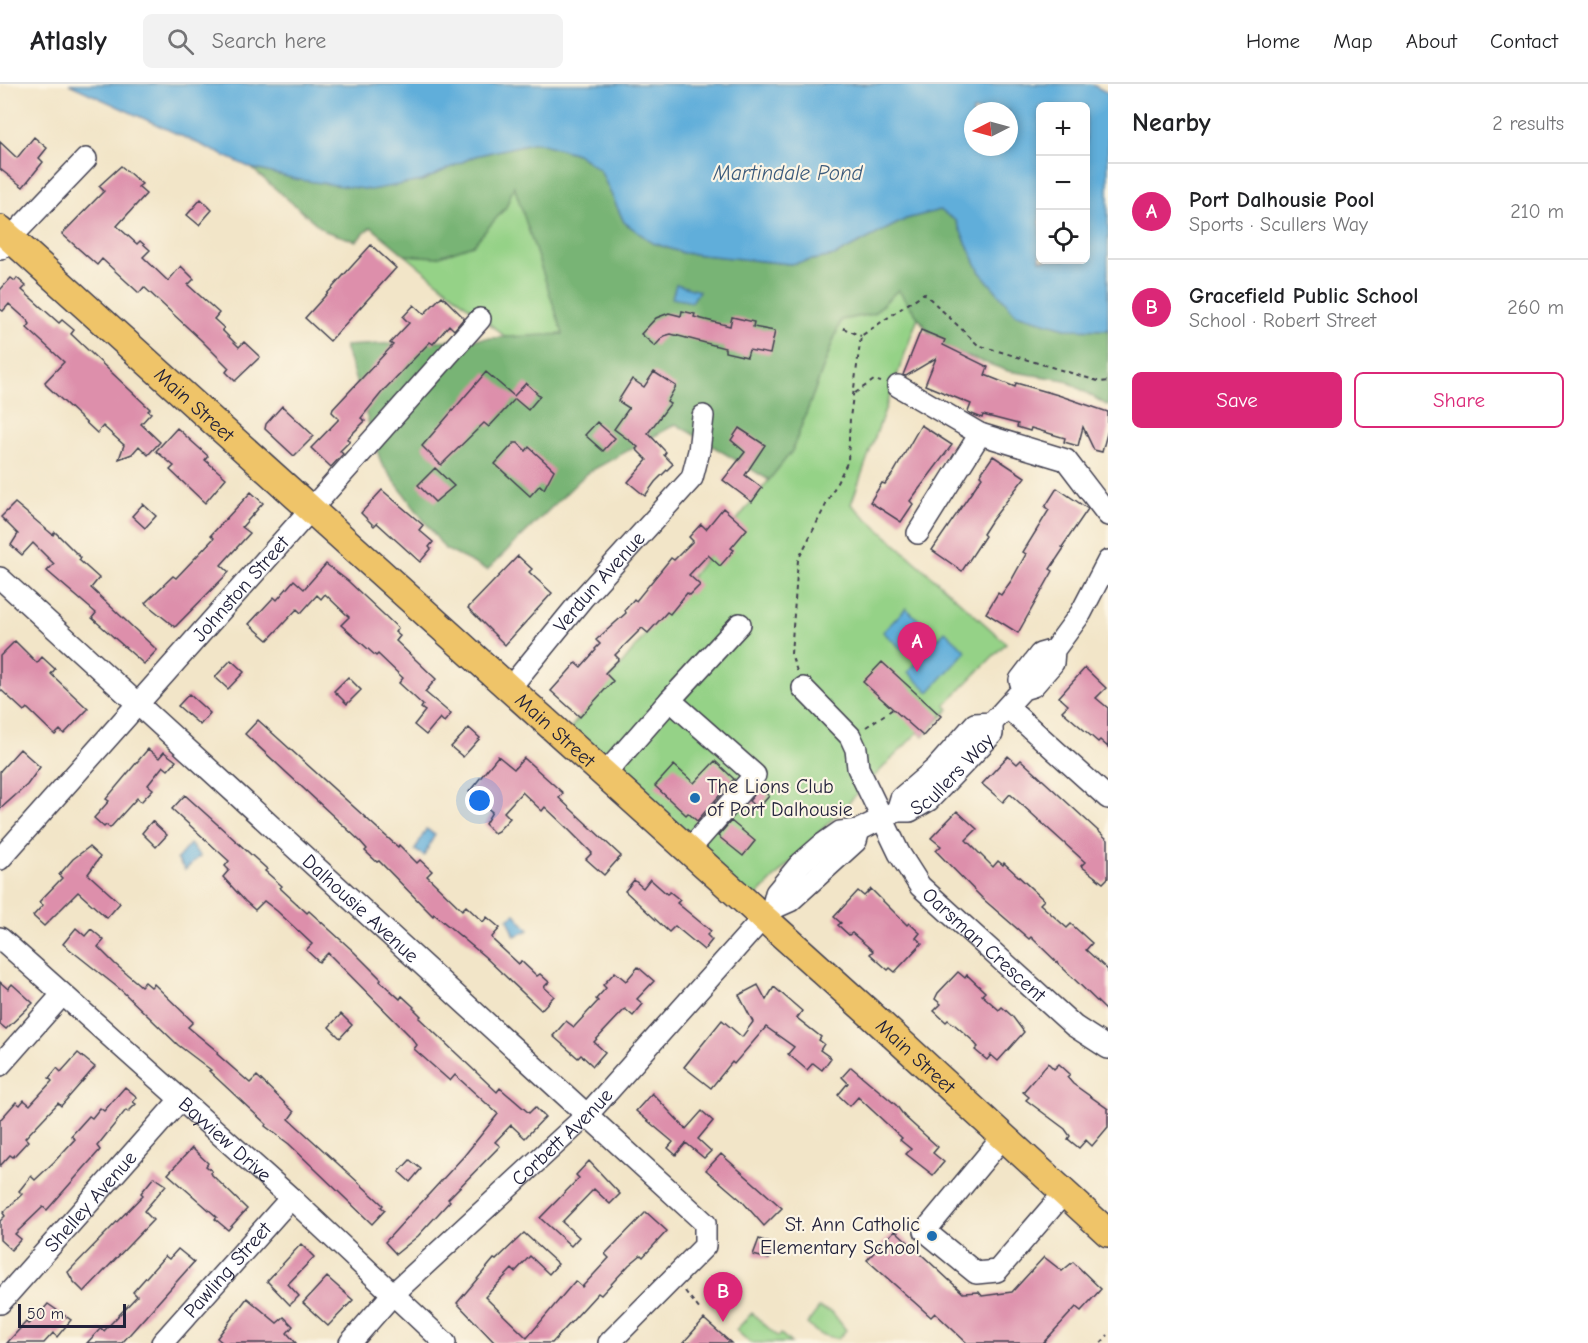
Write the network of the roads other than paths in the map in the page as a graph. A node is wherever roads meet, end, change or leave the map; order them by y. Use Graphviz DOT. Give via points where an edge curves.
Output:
graph roads {
  1 [pos="86,159"];
  2 [pos="3,238"];
  3 [pos="480,320"];
  4 [pos="898,386"];
  5 [pos="703,416"];
  6 [pos="980,434"];
  7 [pos="310,510"];
  8 [pos="1108,514"];
  9 [pos="918,533"];
  10 [pos="1108,561"];
  11 [pos="0,578"];
  12 [pos="740,624"];
  13 [pos="803,688"];
  14 [pos="509,689"];
  15 [pos="670,700"];
  16 [pos="139,704"];
  17 [pos="1008,708"];
  18 [pos="604,775"];
  19 [pos="1108,798"];
  20 [pos="890,815"];
  21 [pos="688,851"];
  22 [pos="0,859"];
  23 [pos="767,914"];
  24 [pos="0,938"];
  25 [pos="62,995"];
  26 [pos="1108,1048"];
  27 [pos="0,1065"];
  28 [pos="181,1099"];
  29 [pos="587,1115"];
  30 [pos="1003,1137"];
  31 [pos="1065,1193"];
  32 [pos="291,1198"];
  33 [pos="1108,1233"];
  34 [pos="392,1295"];
  35 [pos="0,1303"];
  36 [pos="162,1343"];
  37 [pos="350,1343"];
  38 [pos="445,1343"];
  39 [pos="609,1343"];
  1 -- 2 [label="street" via="33,217"];
  2 -- 7 [label="main road, Main Street"];
  3 -- 7 [label="street, Johnston Street"];
  4 -- 6 [label="street"];
  5 -- 14 [label="street, Verdun Avenue" via="692,478 583,598"];
  6 -- 8 [label="street" via="1066,460"];
  6 -- 9 [label="street"];
  7 -- 14 [label="main road, Main Street"];
  7 -- 16 [label="street, Johnston Street"];
  10 -- 17 [label="street, Scullers Way" via="1082,613 1054,650 1053,663"];
  11 -- 16 [label="street, Dalhousie Avenue"];
  12 -- 15 [label="street"];
  13 -- 20 [label="street, Oarsman Crescent" via="850,736 858,768"];
  14 -- 18 [label="main road, Main Street"];
  15 -- 18 [label="street"];
  15 -- 21 [label="street" via="755,775"];
  16 -- 22 [label="street, Johnston Street"];
  16 -- 29 [label="street, Dalhousie Avenue"];
  17 -- 19 [label="street"];
  17 -- 20 [label="street, Scullers Way" via="992,723 992,734 929,800 910,811"];
  18 -- 21 [label="main road, Main Street"];
  20 -- 23 [label="street, Scullers Way" via="860,830 856,841 790,901"];
  20 -- 26 [label="street, Oarsman Crescent" via="899,853 920,886 1074,1026"];
  21 -- 23 [label="main road, Main Street"];
  23 -- 29 [label="street, Corbett Avenue"];
  23 -- 30 [label="main road, Main Street"];
  24 -- 25 [label="street, Bayview Drive"];
  25 -- 27 [label="street"];
  25 -- 28 [label="street, Bayview Drive"];
  28 -- 32 [label="street, Bayview Drive"];
  28 -- 35 [label="street, Shelley Avenue"];
  29 -- 34 [label="street, Corbett Avenue"];
  29 -- 39 [label="street, Dalhousie Avenue" via="705,1223 705,1246"];
  30 -- 31 [label="main road, Main Street"];
  30 -- 31 [label="street" via="925,1231 976,1274 997,1271"];
  31 -- 33 [label="main road, Main Street"];
  32 -- 34 [label="street, Bayview Drive"];
  32 -- 36 [label="street, Pawling Street"];
  34 -- 37 [label="street, Corbett Avenue"];
  34 -- 38 [label="street, Bayview Drive"];
}
